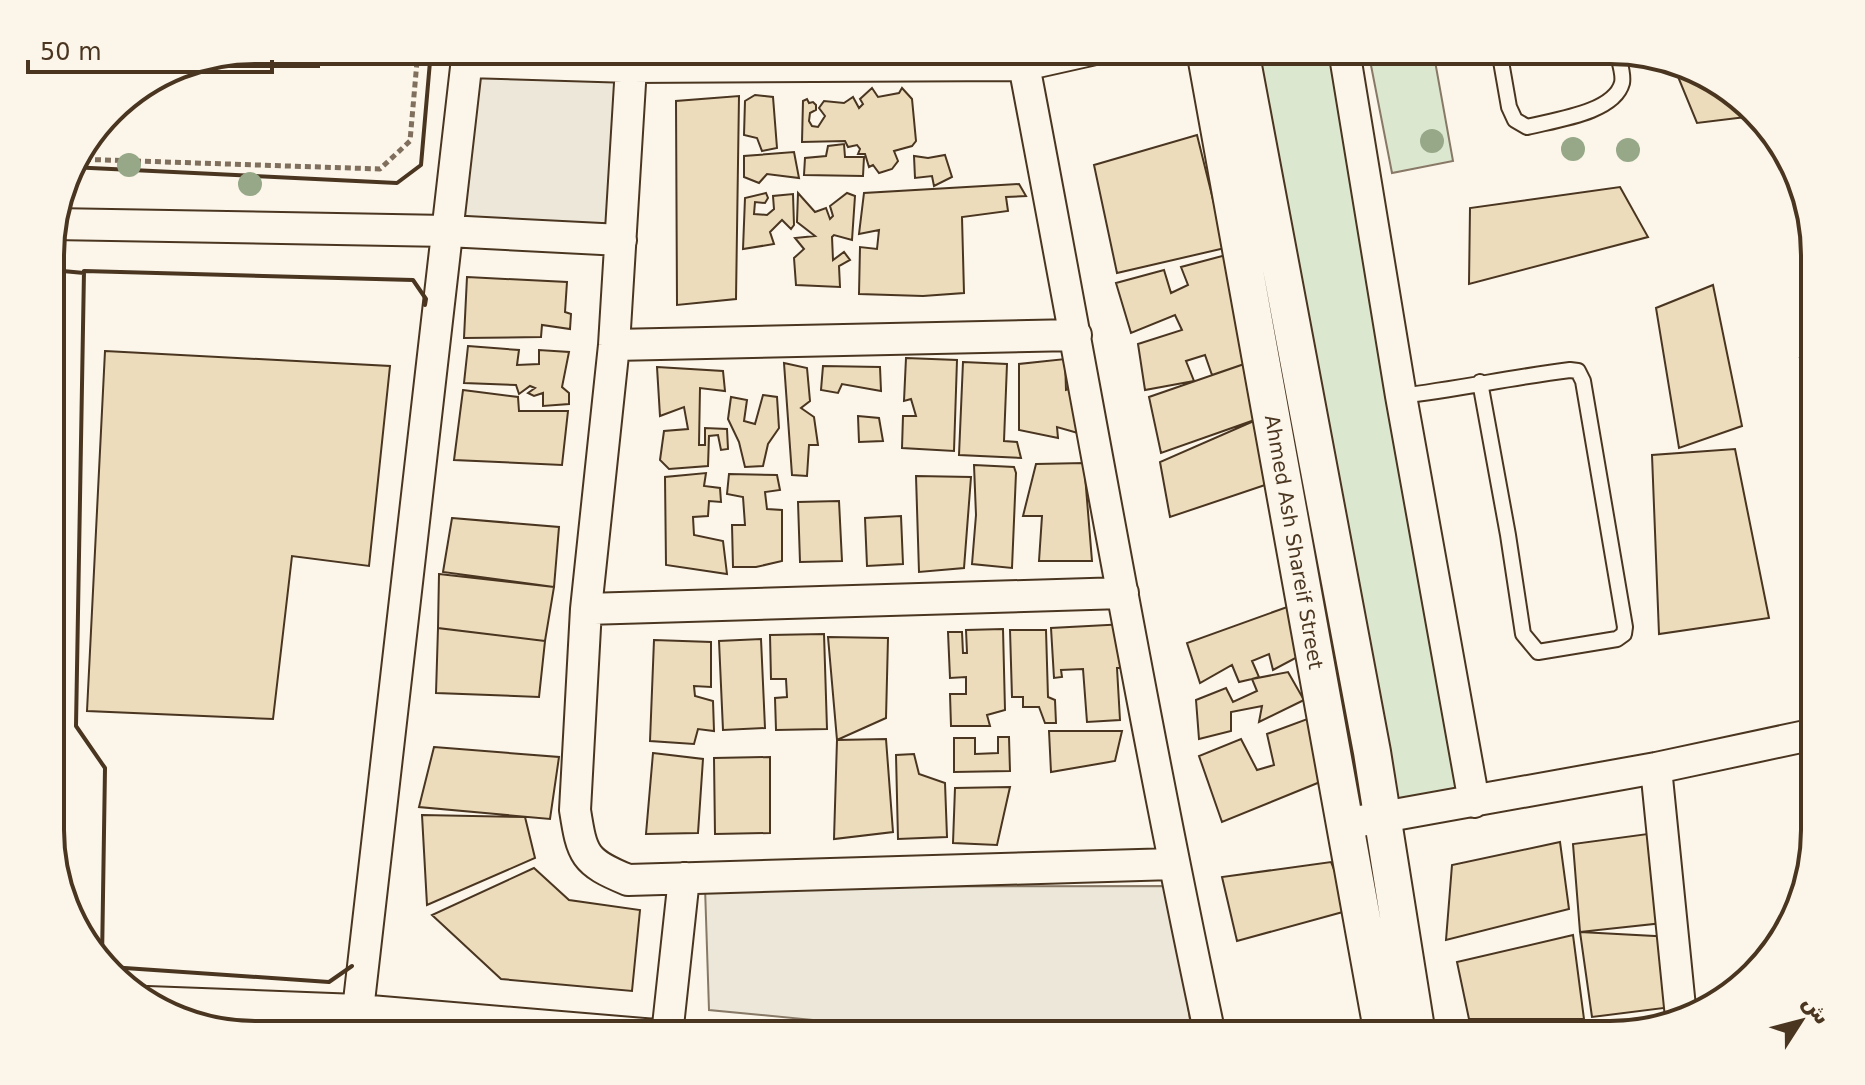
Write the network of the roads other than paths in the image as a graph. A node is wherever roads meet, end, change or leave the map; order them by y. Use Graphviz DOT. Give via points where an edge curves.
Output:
graph roads {
  1 [pos="467,64"];
  2 [pos="587,64"];
  3 [pos="1028,64"];
  4 [pos="1208,64"];
  5 [pos="1243,64"];
  6 [pos="1346,64"];
  7 [pos="1501,64"];
  8 [pos="1024,65"];
  9 [pos="1620,65"];
  10 [pos="631,67"];
  11 [pos="67,224"];
  12 [pos="447,231"];
  13 [pos="621,240"];
  14 [pos="1076,335"];
  15 [pos="614,345"];
  16 [pos="1480,382"];
  17 [pos="1401,396"];
  18 [pos="1123,593"];
  19 [pos="586,609"];
  20 [pos="1801,737"];
  21 [pos="1656,768"];
  22 [pos="1474,802"];
  23 [pos="1381,818"];
  24 [pos="1344,824"];
  25 [pos="1174,864"];
  26 [pos="684,878"];
  27 [pos="1680,1007"];
  28 [pos="193,1010"];
  29 [pos="358,1010"];
  30 [pos="260,1021"];
  31 [pos="489,1021"];
  32 [pos="669,1021"];
  33 [pos="1207,1021"];
  34 [pos="1380,1021"];
  35 [pos="1415,1021"];
  1 -- 12 [label="street"];
  2 -- 10 [label="street"];
  3 -- 8 [label="street"];
  4 -- 24 [label="street, Ahmed Ash Shareif Street"];
  5 -- 23 [label="street, Ahmed Ash Shareif Street"];
  6 -- 17 [label="street"];
  7 -- 9 [label="lane" via="1509,107 1515,120 1527,127 1603,107 1623,80"];
  8 -- 10 [label="street"];
  8 -- 14 [label="street"];
  10 -- 13 [label="street"];
  11 -- 12 [label="street"];
  12 -- 13 [label="street"];
  12 -- 29 [label="street"];
  13 -- 15 [label="street"];
  14 -- 15 [label="street"];
  14 -- 18 [label="street"];
  15 -- 19 [label="street"];
  16 -- 16 [label="lane" via="1578,371 1625,627 1617,639 1538,652 1523,634"];
  16 -- 17 [label="lane"];
  17 -- 22 [label="street"];
  18 -- 19 [label="street"];
  18 -- 25 [label="street"];
  19 -- 26 [label="street" via="575,810 580,840 600,869 628,880"];
  20 -- 21 [label="street"];
  21 -- 22 [label="street"];
  21 -- 27 [label="street"];
  22 -- 23 [label="street"];
  23 -- 24 [label="street"];
  23 -- 35 [label="street, Ahmed Ash Shareif Street"];
  24 -- 34 [label="street, Ahmed Ash Shareif Street"];
  25 -- 26 [label="street"];
  25 -- 33 [label="street"];
  26 -- 32 [label="street"];
  28 -- 30 [label="street"];
  29 -- 30 [label="street"];
  29 -- 31 [label="street"];
}
